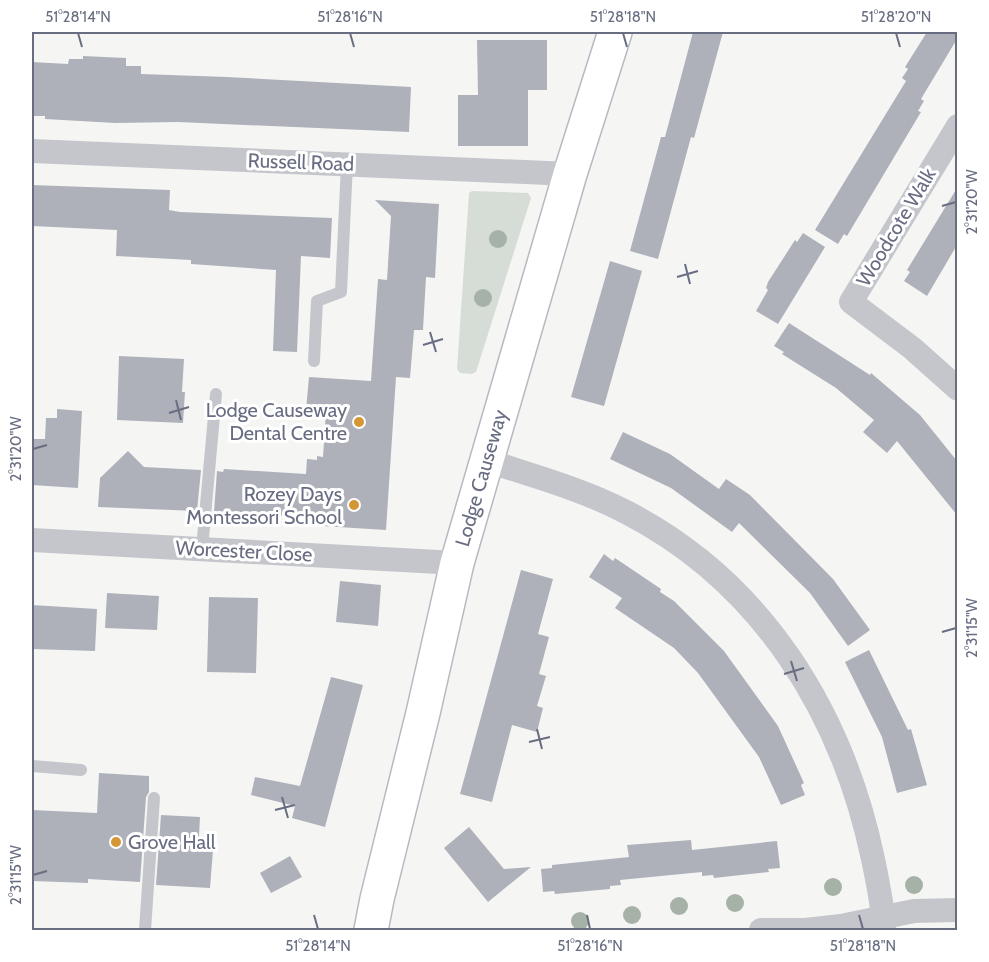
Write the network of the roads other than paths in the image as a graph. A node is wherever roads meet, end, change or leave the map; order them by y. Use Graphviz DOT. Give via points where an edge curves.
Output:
graph roads {
  1 [pos="615,32"];
  2 [pos="957,126"];
  3 [pos="32,151"];
  4 [pos="347,164"];
  5 [pos="570,174"];
  6 [pos="314,361"];
  7 [pos="957,389"];
  8 [pos="216,394"];
  9 [pos="486,460"];
  10 [pos="32,540"];
  11 [pos="202,549"];
  12 [pos="457,562"];
  13 [pos="32,766"];
  14 [pos="81,770"];
  15 [pos="154,798"];
  16 [pos="957,910"];
  17 [pos="884,924"];
  18 [pos="145,930"];
  19 [pos="371,930"];
  20 [pos="761,930"];
  1 -- 5 [label="main road, Lodge Causeway"];
  2 -- 7 [label="street, Woodcote Walk" via="851,302 912,348"];
  3 -- 4 [label="street, Russell Road"];
  4 -- 5 [label="street, Russell Road"];
  4 -- 6 [label="lane" via="341,292 317,302"];
  5 -- 9 [label="main road, Lodge Causeway"];
  8 -- 11 [label="lane"];
  9 -- 12 [label="main road, Lodge Causeway"];
  9 -- 17 [label="street" via="597,499 657,529 711,571 757,615 797,668 831,727 866,828"];
  10 -- 11 [label="street, Worcester Close"];
  11 -- 12 [label="street, Worcester Close"];
  12 -- 19 [label="main road, Lodge Causeway"];
  13 -- 14 [label="lane"];
  15 -- 18 [label="lane"];
  16 -- 17 [label="street" via="914,911"];
  17 -- 20 [label="street"];
}
